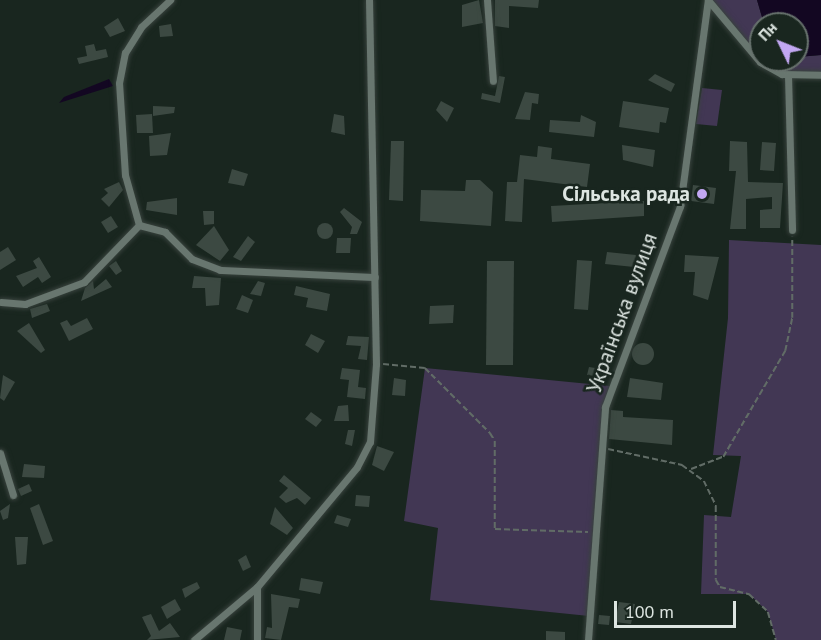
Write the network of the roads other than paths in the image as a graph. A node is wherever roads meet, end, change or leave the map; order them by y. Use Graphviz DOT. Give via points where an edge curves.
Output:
graph roads {
  1 [pos="170,0"];
  2 [pos="369,0"];
  3 [pos="487,0"];
  4 [pos="708,0"];
  5 [pos="788,75"];
  6 [pos="821,75"];
  7 [pos="493,81"];
  8 [pos="139,225"];
  9 [pos="792,230"];
  10 [pos="375,278"];
  11 [pos="0,302"];
  12 [pos="0,453"];
  13 [pos="13,495"];
  14 [pos="257,587"];
  15 [pos="194,640"];
  16 [pos="257,640"];
  17 [pos="588,640"];
  1 -- 8 [label="street" via="141,27 125,53 119,83 125,175"];
  2 -- 10 [label="street"];
  3 -- 7 [label="street"];
  4 -- 5 [label="street" via="754,58"];
  4 -- 17 [label="street, Українська вулиця" via="680,206 610,386"];
  5 -- 6 [label="street"];
  5 -- 9 [label="street"];
  8 -- 10 [label="street" via="165,232 192,259 220,270"];
  8 -- 11 [label="street" via="84,282 25,304"];
  10 -- 14 [label="street" via="374,425 365,455"];
  12 -- 13 [label="street"];
  14 -- 15 [label="street"];
  14 -- 16 [label="street"];
}
